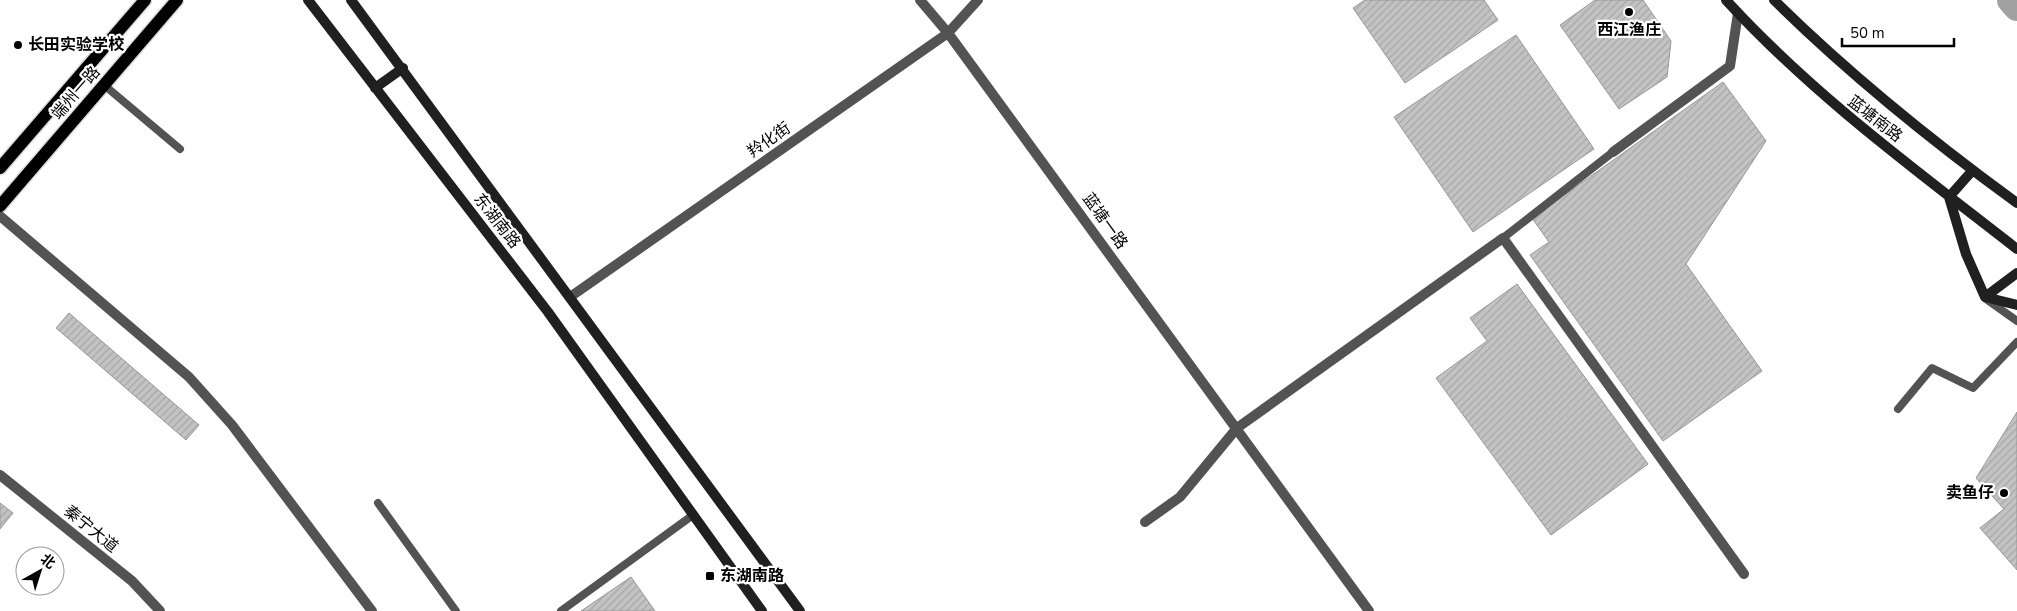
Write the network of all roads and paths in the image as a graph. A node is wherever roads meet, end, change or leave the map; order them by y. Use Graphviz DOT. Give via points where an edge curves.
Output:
graph roads {
  1 [pos="145,0"];
  2 [pos="177,0"];
  3 [pos="308,0"];
  4 [pos="351,0"];
  5 [pos="920,0"];
  6 [pos="978,0"];
  7 [pos="1726,0"];
  8 [pos="1774,0"];
  9 [pos="1738,13"];
  10 [pos="948,32"];
  11 [pos="403,68"];
  12 [pos="104,85"];
  13 [pos="375,88"];
  14 [pos="180,149"];
  15 [pos="1614,152"];
  16 [pos="0,168"];
  17 [pos="1972,171"];
  18 [pos="1949,197"];
  19 [pos="2017,203"];
  20 [pos="0,206"];
  21 [pos="0,216"];
  22 [pos="1503,238"];
  23 [pos="2017,249"];
  24 [pos="2017,273"];
  25 [pos="570,297"];
  26 [pos="1985,298"];
  27 [pos="2017,305"];
  28 [pos="2017,321"];
  29 [pos="2017,342"];
  30 [pos="1898,409"];
  31 [pos="1237,428"];
  32 [pos="0,475"];
  33 [pos="378,503"];
  34 [pos="693,516"];
  35 [pos="1145,522"];
  36 [pos="1744,574"];
  37 [pos="160,611"];
  38 [pos="372,611"];
  39 [pos="456,611"];
  40 [pos="561,611"];
  41 [pos="762,611"];
  42 [pos="800,611"];
  43 [pos="1368,611"];
  1 -- 16 [label="main road, 端州一路"];
  2 -- 12 [label="main road, 端州一路"];
  3 -- 13 [label="main road, 东湖南路"];
  4 -- 11 [label="main road, 东湖南路"];
  5 -- 10 [label="street, 蓝塘一路"];
  6 -- 10 [label="street, 羚化街"];
  7 -- 9 [label="main road, 蓝塘南路"];
  8 -- 17 [label="main road, 蓝塘南路" via="1822,47"];
  9 -- 15 [label="street" via="1730,66"];
  9 -- 18 [label="main road, 蓝塘南路" via="1836,106"];
  10 -- 25 [label="street, 羚化街"];
  10 -- 31 [label="street, 蓝塘一路"];
  11 -- 13 [label="main road"];
  11 -- 25 [label="main road, 东湖南路"];
  12 -- 14 [label="lane"];
  12 -- 20 [label="main road, 端州一路"];
  13 -- 34 [label="main road, 东湖南路" via="548,312"];
  15 -- 22 [label="lane"];
  17 -- 18 [label="main road"];
  17 -- 19 [label="main road, 蓝塘南路"];
  18 -- 23 [label="main road, 蓝塘南路"];
  18 -- 26 [label="main road" via="1966,254"];
  21 -- 38 [label="street" via="189,377 232,425"];
  22 -- 31 [label="street"];
  22 -- 36 [label="street"];
  24 -- 26 [label="main road"];
  25 -- 42 [label="main road, 东湖南路"];
  26 -- 27 [label="main road"];
  26 -- 28 [label="lane"];
  29 -- 30 [label="lane" via="1973,388 1932,368"];
  31 -- 35 [label="street" via="1180,497"];
  31 -- 43 [label="street, 蓝塘一路"];
  32 -- 37 [label="street, 秦宁大道" via="132,581"];
  33 -- 39 [label="lane"];
  34 -- 40 [label="lane"];
  34 -- 41 [label="main road, 东湖南路"];
}
